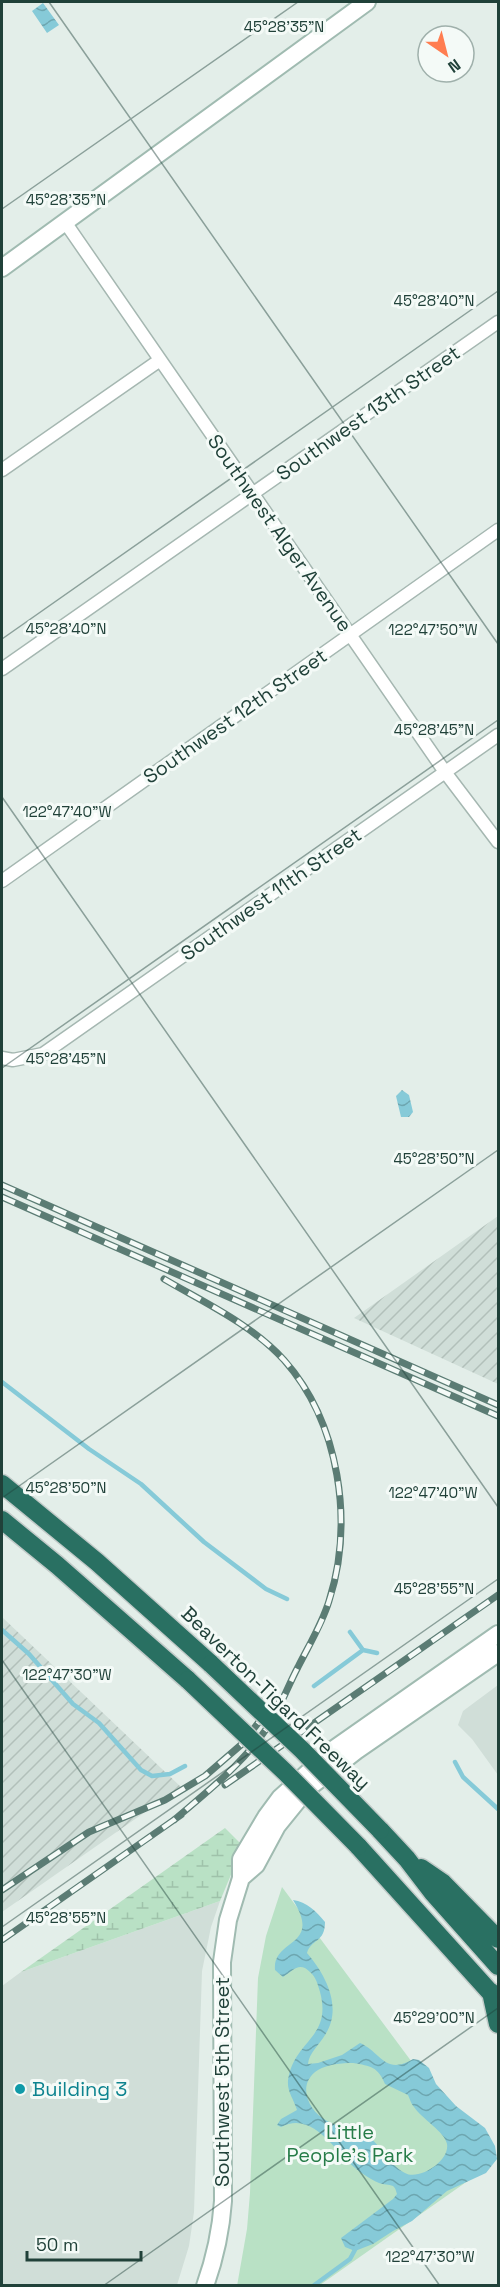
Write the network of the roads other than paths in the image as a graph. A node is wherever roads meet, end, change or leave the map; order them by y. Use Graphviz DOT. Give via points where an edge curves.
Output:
graph roads {
  1 [pos="367,2"];
  2 [pos="65,222"];
  3 [pos="2,268"];
  4 [pos="498,322"];
  5 [pos="160,360"];
  6 [pos="2,470"];
  7 [pos="252,494"];
  8 [pos="498,531"];
  9 [pos="350,634"];
  10 [pos="2,669"];
  11 [pos="498,735"];
  12 [pos="445,772"];
  13 [pos="498,842"];
  14 [pos="2,881"];
  15 [pos="2,1058"];
  16 [pos="2,1484"];
  17 [pos="2,1520"];
  18 [pos="498,1634"];
  19 [pos="498,1653"];
  20 [pos="407,1859"];
  21 [pos="241,1878"];
  22 [pos="498,1939"];
  23 [pos="498,1966"];
  24 [pos="495,1997"];
  25 [pos="498,2024"];
  26 [pos="205,2286"];
  1 -- 2 [label="street"];
  2 -- 3 [label="street"];
  2 -- 5 [label="street, Southwest Alger Avenue"];
  4 -- 7 [label="street, Southwest 13th Street"];
  5 -- 6 [label="street"];
  5 -- 7 [label="street, Southwest Alger Avenue"];
  7 -- 9 [label="street, Southwest Alger Avenue"];
  7 -- 10 [label="street, Southwest 13th Street"];
  8 -- 9 [label="street, Southwest 12th Street"];
  9 -- 12 [label="street, Southwest Alger Avenue"];
  9 -- 14 [label="street, Southwest 12th Street"];
  11 -- 12 [label="street, Southwest 11th Street"];
  12 -- 13 [label="street, Southwest Alger Avenue"];
  12 -- 15 [label="street, Southwest 11th Street" via="43,1054 13,1060"];
  16 -- 20 [label="highway, Beaverton-Tigard Freeway, bridge" via="211,1664 302,1750"];
  17 -- 24 [label="highway, bridge" via="188,1680 285,1772"];
  18 -- 21 [label="street, Southwest 5th Street" via="333,1749 297,1781 273,1808 241,1859"];
  19 -- 21 [label="street, Southwest 5th Street" via="307,1789 277,1826 256,1865"];
  20 -- 22 [label="highway" via="443,1883"];
  20 -- 23 [label="highway, Beaverton-Tigard Freeway"];
  21 -- 26 [label="street, Southwest 5th Street" via="228,1920 222,1962 223,2201 219,2237"];
  24 -- 25 [label="highway"];
}
